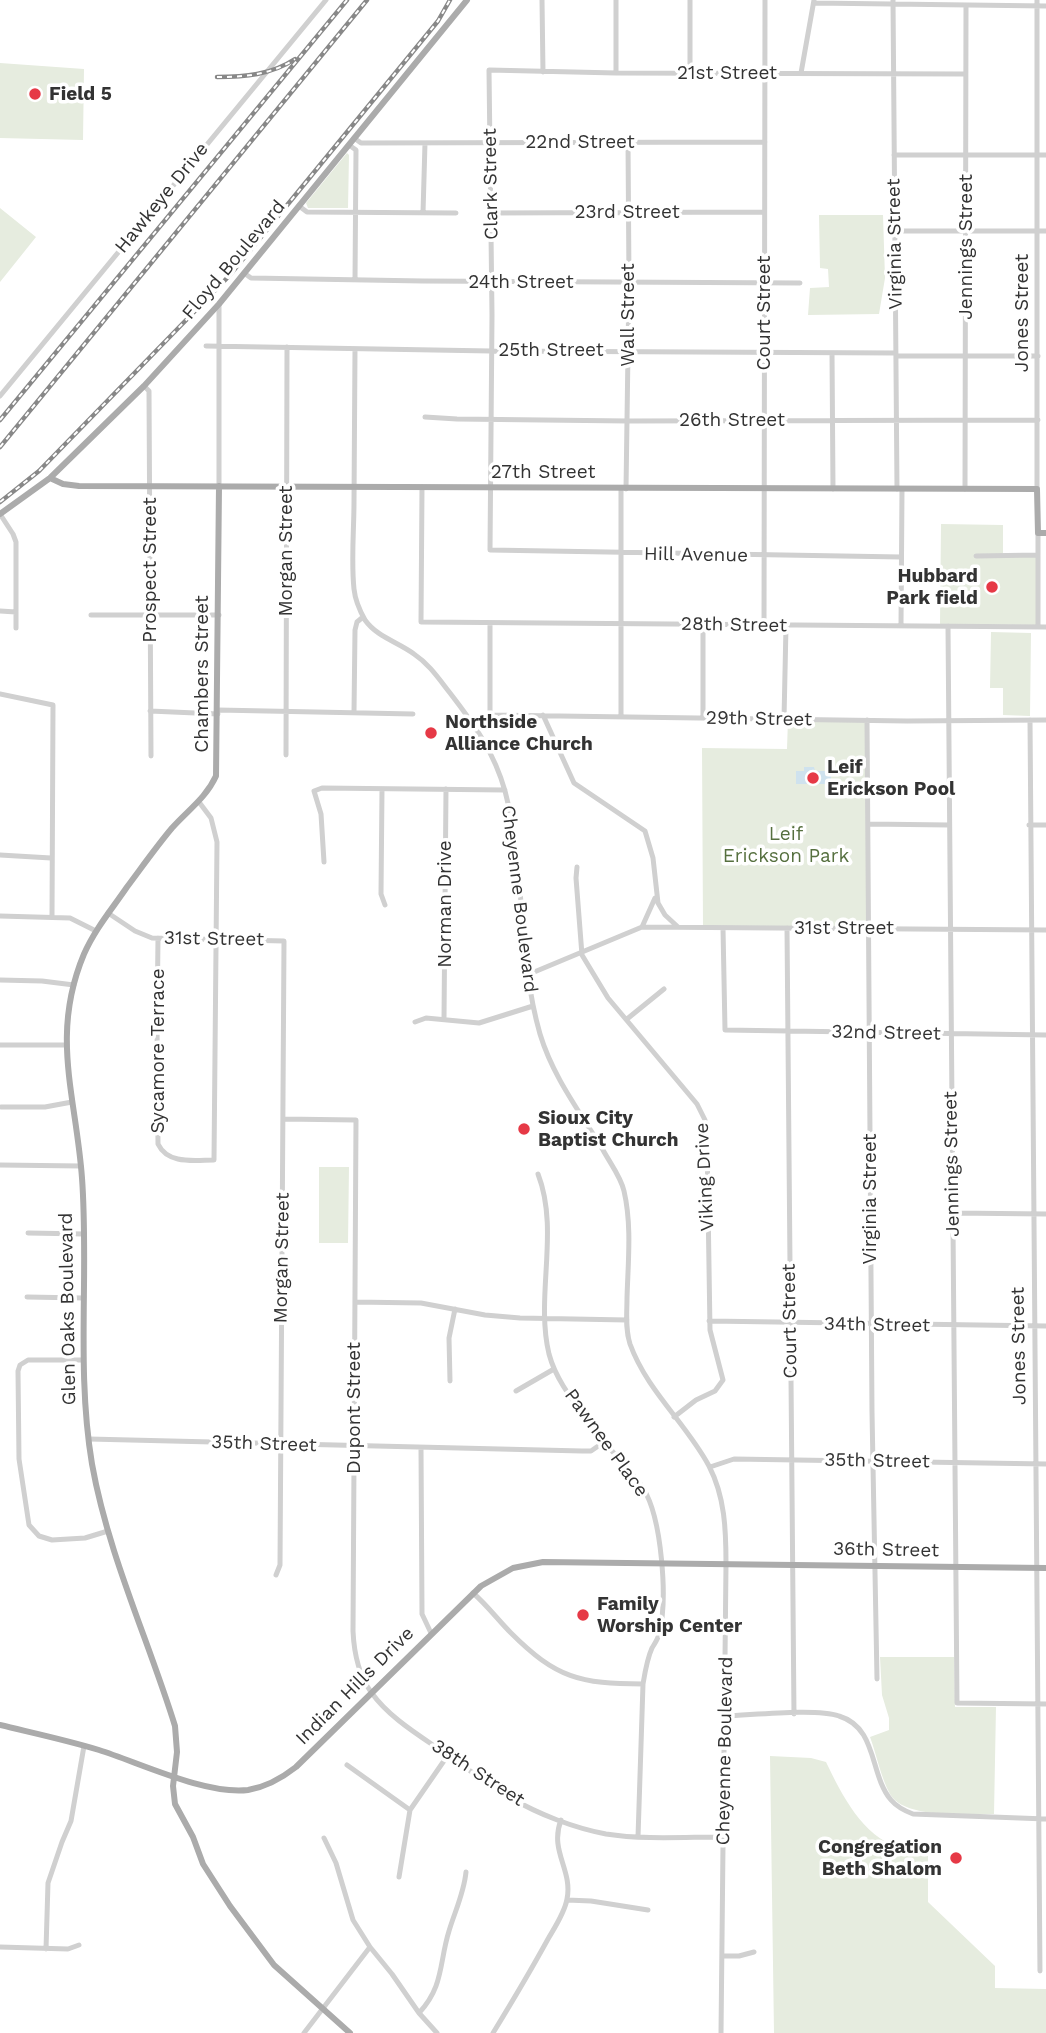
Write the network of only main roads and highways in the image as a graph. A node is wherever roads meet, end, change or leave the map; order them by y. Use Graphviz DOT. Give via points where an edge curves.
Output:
graph roads {
  1 [pos="467,0"];
  2 [pos="50,478"];
  3 [pos="219,486"];
  4 [pos="1037,489"];
  5 [pos="0,514"];
  6 [pos="1042,533"];
  7 [pos="199,802"];
  8 [pos="726,1564"];
  9 [pos="1046,1567"];
  10 [pos="0,1725"];
  11 [pos="174,1776"];
  12 [pos="350,2033"];
  1 -- 2 [label="main road, Floyd Boulevard" via="219,304"];
  2 -- 3 [label="main road, 27th Street" via="79,486"];
  2 -- 5 [label="main road, Floyd Boulevard"];
  3 -- 4 [label="main road, 27th Street"];
  3 -- 7 [label="main road, Chambers Street" via="216,776"];
  4 -- 6 [label="main road, Jones Street"];
  7 -- 11 [label="main road, Glen Oaks Boulevard" via="163,839 96,931 74,985 66,1028 81,1166 82,1360 89,1439 108,1531 175,1726"];
  8 -- 9 [label="main road, 36th Street"];
  8 -- 11 [label="main road, Indian Hills Drive" via="534,1563 502,1573 473,1593 281,1778 248,1790"];
  10 -- 11 [label="main road, Indian Hills Drive"];
  11 -- 12 [label="main road, Glen Oaks Boulevard" via="175,1804 203,1864 230,1906 286,1979"];
}
